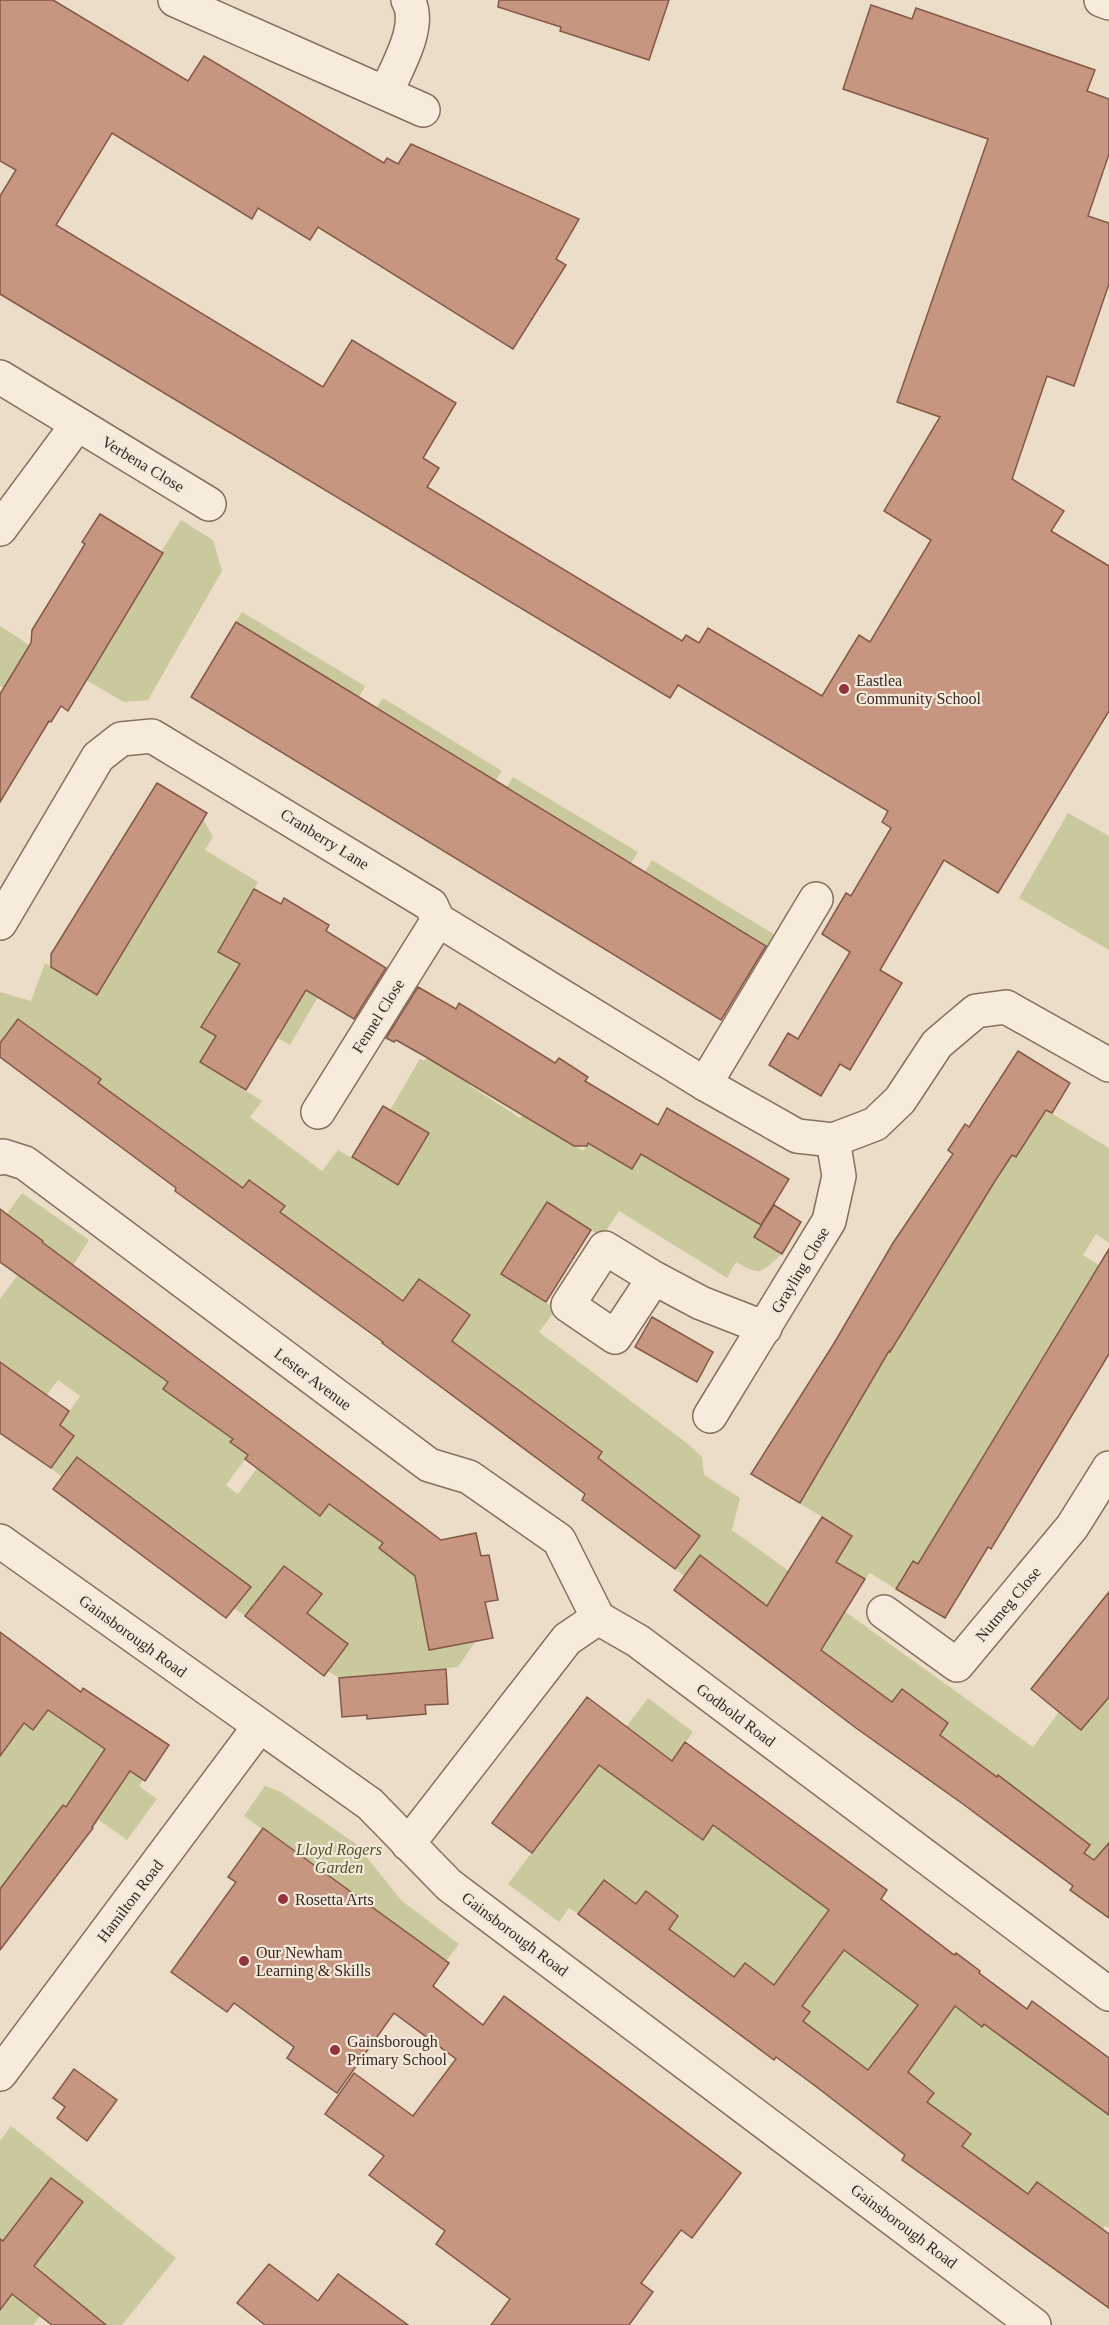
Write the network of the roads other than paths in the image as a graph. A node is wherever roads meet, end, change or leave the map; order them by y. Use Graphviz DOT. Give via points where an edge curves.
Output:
graph roads {
  1 [pos="175,0"];
  2 [pos="408,0"];
  3 [pos="1101,0"];
  4 [pos="1109,3"];
  5 [pos="209,7"];
  6 [pos="386,93"];
  7 [pos="423,110"];
  8 [pos="0,377"];
  9 [pos="76,424"];
  10 [pos="209,504"];
  11 [pos="0,529"];
  12 [pos="816,899"];
  13 [pos="438,920"];
  14 [pos="0,923"];
  15 [pos="1109,1065"];
  16 [pos="705,1084"];
  17 [pos="318,1112"];
  18 [pos="833,1140"];
  19 [pos="1,1154"];
  20 [pos="654,1278"];
  21 [pos="765,1328"];
  22 [pos="710,1416"];
  23 [pos="1109,1468"];
  24 [pos="3,1550"];
  25 [pos="884,1612"];
  26 [pos="598,1618"];
  27 [pos="259,1727"];
  28 [pos="408,1844"];
  29 [pos="1109,1994"];
  30 [pos="0,2074"];
  31 [pos="1034,2325"];
  1 -- 5 [label="street"];
  2 -- 6 [label="street" via="410,41"];
  3 -- 4 [label="street"];
  5 -- 6 [label="street"];
  6 -- 7 [label="street"];
  8 -- 9 [label="street, Verbena Close"];
  9 -- 10 [label="street, Verbena Close"];
  9 -- 11 [label="street"];
  12 -- 16 [label="street"];
  13 -- 14 [label="street, Cranberry Lane" via="431,905 152,736 121,739 98,757"];
  13 -- 16 [label="street, Cranberry Lane"];
  13 -- 17 [label="street, Fennel Close"];
  15 -- 18 [label="street, Cranberry Lane" via="1005,1007 976,1011 937,1044 900,1100 875,1124"];
  16 -- 18 [label="street, Cranberry Lane" via="797,1136"];
  18 -- 21 [label="street, Grayling Close" via="839,1176 829,1221"];
  19 -- 26 [label="street, Lester Avenue" via="25,1162 429,1465 468,1477 559,1540"];
  20 -- 21 [label="street, Grayling Close" via="701,1303"];
  21 -- 22 [label="street, Grayling Close"];
  23 -- 25 [label="street, Nutmeg Close" via="1072,1527 957,1665"];
  24 -- 27 [label="street, Gainsborough Road"];
  26 -- 28 [label="street" via="567,1639"];
  26 -- 29 [label="street, Godbold Road" via="638,1641"];
  27 -- 28 [label="street, Gainsborough Road" via="370,1804"];
  27 -- 30 [label="street, Hamilton Road"];
  28 -- 31 [label="street, Gainsborough Road" via="449,1885"];
}
